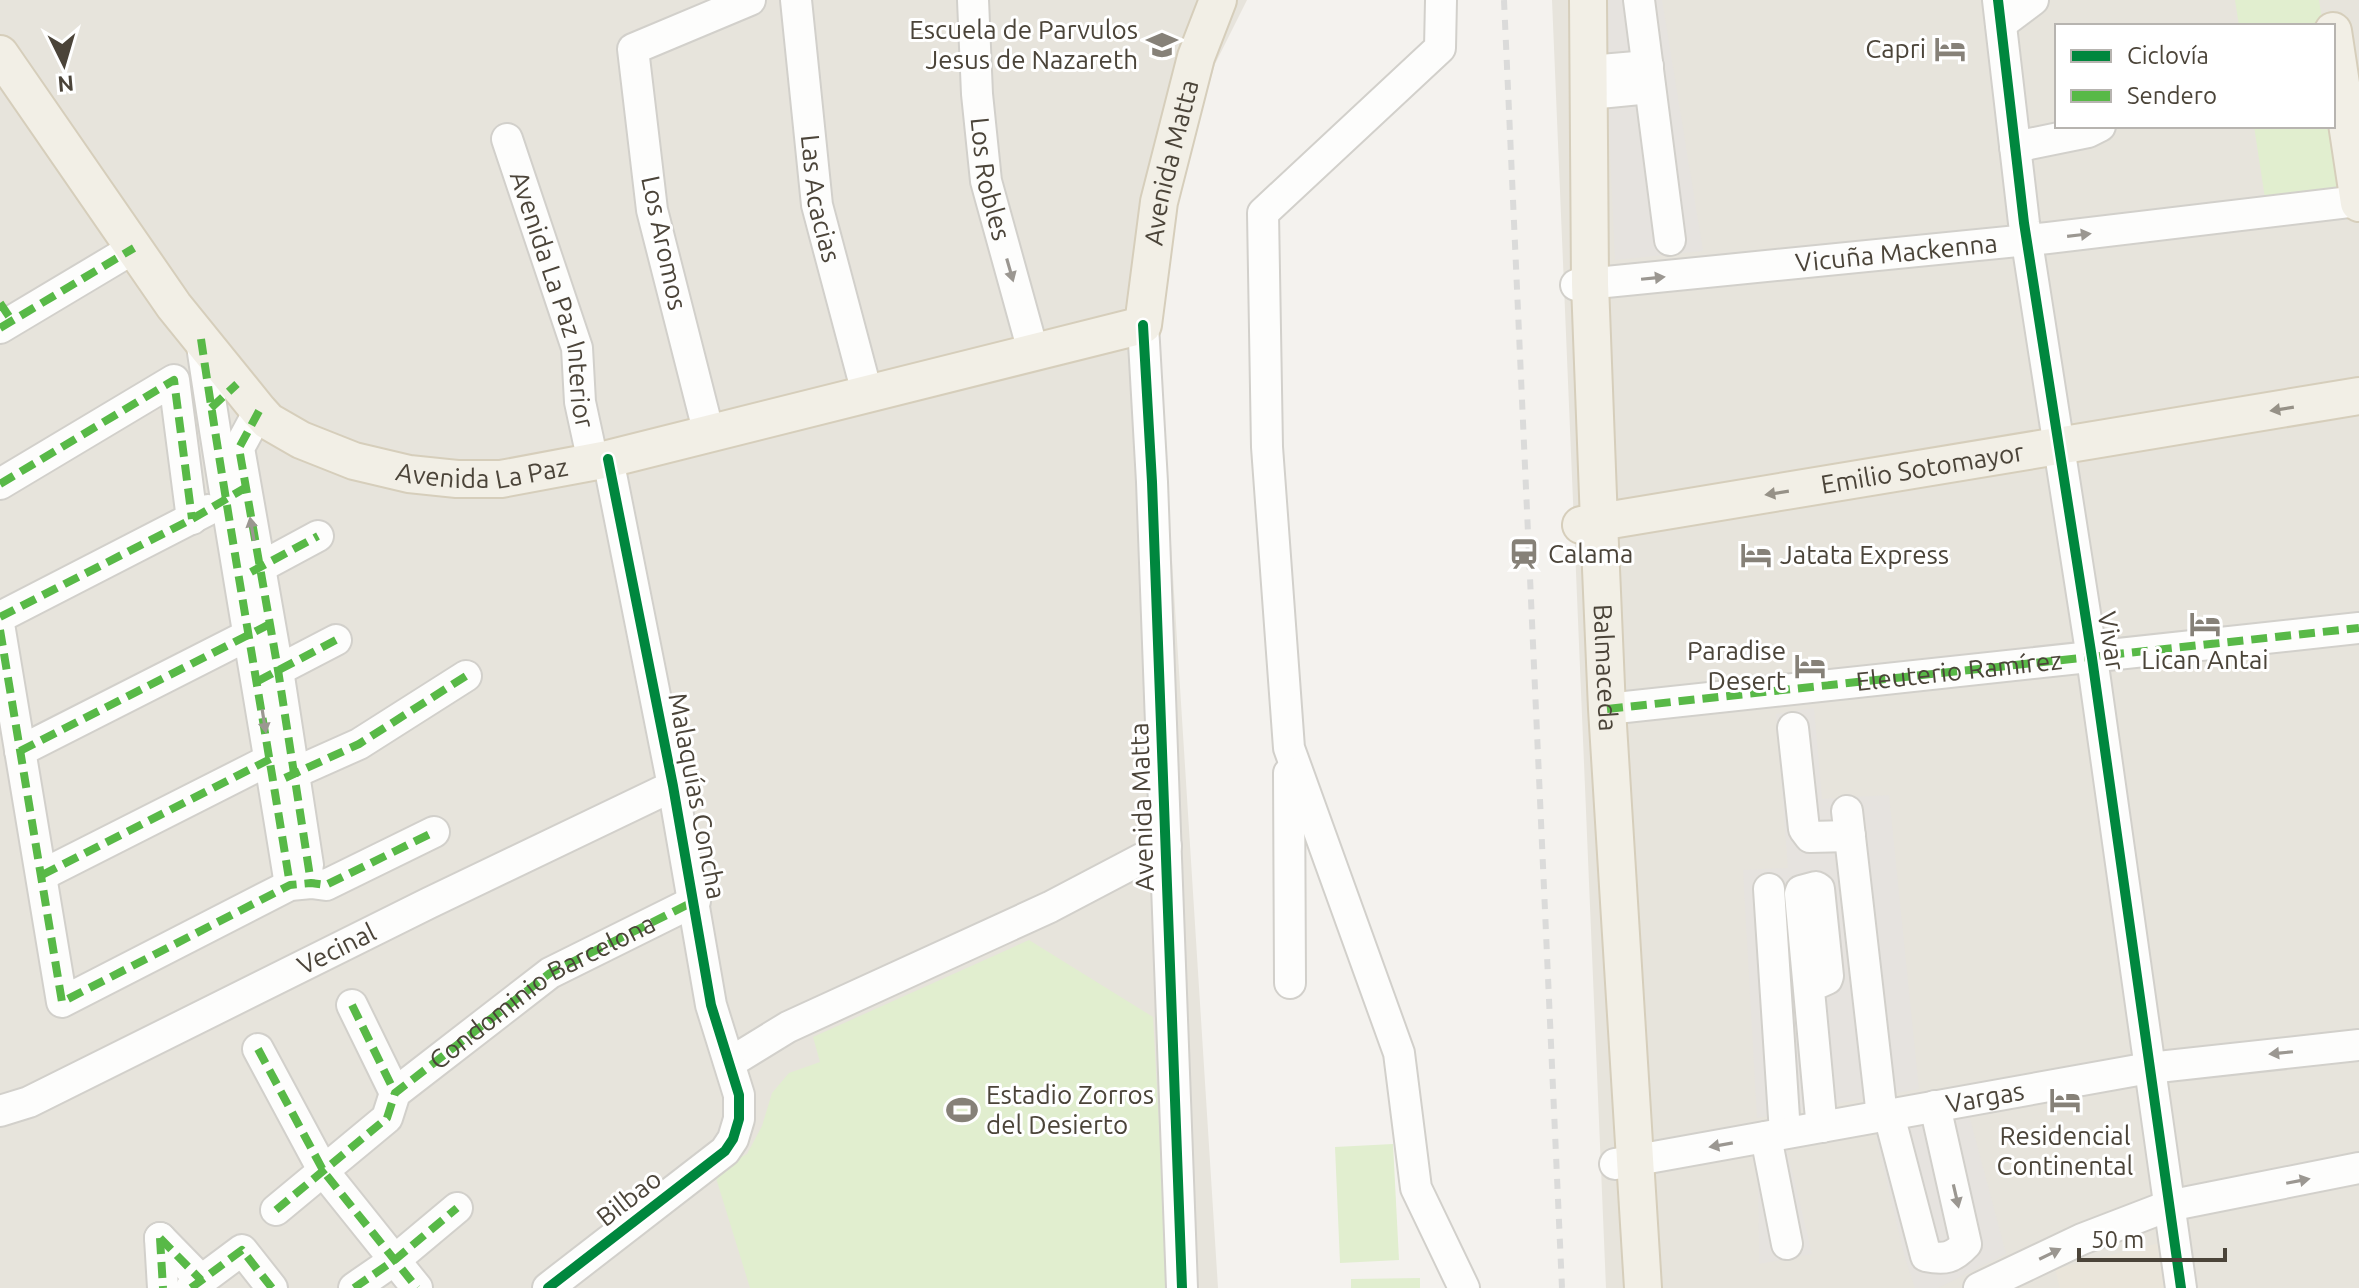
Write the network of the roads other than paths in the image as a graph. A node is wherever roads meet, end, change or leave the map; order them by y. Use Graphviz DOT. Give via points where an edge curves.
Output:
graph roads {
  1 [pos="750,0"];
  2 [pos="796,0"];
  3 [pos="973,0"];
  4 [pos="1218,0"];
  5 [pos="1441,0"];
  6 [pos="1567,0"];
  7 [pos="1588,0"];
  8 [pos="1639,0"];
  9 [pos="2033,0"];
  10 [pos="2328,0"];
  11 [pos="716,6"];
  12 [pos="2000,12"];
  13 [pos="2332,24"];
  14 [pos="2335,42"];
  15 [pos="0,54"];
  16 [pos="1649,77"];
  17 [pos="1589,82"];
  18 [pos="2096,128"];
  19 [pos="507,139"];
  20 [pos="2015,147"];
  21 [pos="2359,202"];
  22 [pos="1670,240"];
  23 [pos="2027,240"];
  24 [pos="134,248"];
  25 [pos="1583,285"];
  26 [pos="4,317"];
  27 [pos="1143,325"];
  28 [pos="1033,351"];
  29 [pos="867,393"];
  30 [pos="2359,396"];
  31 [pos="236,401"];
  32 [pos="709,434"];
  33 [pos="2058,446"];
  34 [pos="601,461"];
  35 [pos="0,484"];
  36 [pos="235,495"];
  37 [pos="192,519"];
  38 [pos="1590,524"];
  39 [pos="318,536"];
  40 [pos="249,573"];
  41 [pos="0,617"];
  42 [pos="2359,628"];
  43 [pos="0,630"];
  44 [pos="260,630"];
  45 [pos="336,640"];
  46 [pos="2092,658"];
  47 [pos="268,676"];
  48 [pos="466,676"];
  49 [pos="1607,709"];
  50 [pos="1793,728"];
  51 [pos="1289,748"];
  52 [pos="20,751"];
  53 [pos="282,766"];
  54 [pos="673,786"];
  55 [pos="434,832"];
  56 [pos="1166,846"];
  57 [pos="42,875"];
  58 [pos="301,884"];
  59 [pos="1769,889"];
  60 [pos="695,901"];
  61 [pos="1290,983"];
  62 [pos="1809,987"];
  63 [pos="352,1005"];
  64 [pos="2359,1045"];
  65 [pos="258,1049"];
  66 [pos="731,1062"];
  67 [pos="2149,1068"];
  68 [pos="395,1093"];
  69 [pos="1935,1106"];
  70 [pos="0,1111"];
  71 [pos="1885,1115"];
  72 [pos="1822,1127"];
  73 [pos="1776,1135"];
  74 [pos="733,1139"];
  75 [pos="1626,1162"];
  76 [pos="2359,1168"];
  77 [pos="324,1172"];
  78 [pos="2168,1206"];
  79 [pos="457,1208"];
  80 [pos="276,1210"];
  81 [pos="1787,1244"];
  82 [pos="396,1259"];
  83 [pos="196,1284"];
  84 [pos="163,1288"];
  85 [pos="272,1288"];
  86 [pos="354,1288"];
  87 [pos="417,1288"];
  88 [pos="548,1288"];
  89 [pos="1182,1288"];
  90 [pos="1464,1288"];
  91 [pos="1621,1288"];
  92 [pos="1643,1288"];
  93 [pos="1979,1288"];
  94 [pos="2181,1288"];
  1 -- 11 [label="street"];
  2 -- 29 [label="street, Las Acacias" via="817,205"];
  3 -- 28 [label="street, Los Robles, one-way" via="986,181"];
  4 -- 27 [label="main road, Avenida Matta" via="1196,57 1159,202"];
  5 -- 51 [label="street" via="1440,48 1263,213 1267,447"];
  6 -- 25 [label="main road, Balmaceda"];
  7 -- 17 [label="main road, Balmaceda"];
  8 -- 16 [label="street"];
  9 -- 12 [label="street"];
  10 -- 13 [label="main road"];
  11 -- 32 [label="street, Los Aromos" via="633,49 652,210"];
  12 -- 20 [label="street, Vivar"];
  14 -- 21 [label="main road"];
  15 -- 24 [label="main road, Avenida La Paz"];
  16 -- 17 [label="street"];
  16 -- 22 [label="street"];
  17 -- 25 [label="main road, Balmaceda"];
  18 -- 20 [label="street"];
  19 -- 34 [label="street, Avenida La Paz Interior" via="577,348 580,402"];
  20 -- 23 [label="street, Vivar"];
  23 -- 21 [label="street, Vicuña Mackenna, one-way"];
  25 -- 23 [label="street, Vicuña Mackenna, one-way"];
  23 -- 33 [label="street, Vivar"];
  24 -- 26 [label="street"];
  24 -- 31 [label="main road, Avenida La Paz" via="201,339"];
  25 -- 38 [label="main road, Balmaceda"];
  27 -- 28 [label="main road, Avenida La Paz"];
  27 -- 56 [label="street, Avenida Matta"];
  28 -- 29 [label="main road, Avenida La Paz"];
  29 -- 32 [label="main road, Avenida La Paz"];
  30 -- 33 [label="main road, Emilio Sotomayor, one-way"];
  31 -- 34 [label="main road, Avenida La Paz" via="301,440 354,461 409,474 501,479"];
  31 -- 36 [label="street"];
  31 -- 36 [label="street"];
  32 -- 34 [label="main road, Avenida La Paz"];
  33 -- 38 [label="main road, Emilio Sotomayor, one-way"];
  33 -- 46 [label="street, Vivar"];
  34 -- 54 [label="street, Malaquías Concha"];
  35 -- 37 [label="street" via="174,380"];
  36 -- 37 [label="street"];
  36 -- 40 [label="street"];
  37 -- 41 [label="street"];
  38 -- 49 [label="main road, Balmaceda"];
  38 -- 75 [label="main road, Balmaceda"];
  39 -- 40 [label="street"];
  40 -- 44 [label="street"];
  42 -- 46 [label="street, Eleuterio Ramírez"];
  43 -- 52 [label="street"];
  44 -- 47 [label="street"];
  44 -- 52 [label="street"];
  45 -- 47 [label="street"];
  46 -- 49 [label="street, Eleuterio Ramírez"];
  46 -- 67 [label="street, Vivar"];
  47 -- 53 [label="street"];
  48 -- 53 [label="street" via="359,744"];
  49 -- 75 [label="main road, Balmaceda"];
  50 -- 71 [label="street" via="1804,829 1810,837 1849,823"];
  51 -- 61 [label="street"];
  51 -- 90 [label="street" via="1399,1053 1416,1188"];
  52 -- 57 [label="street"];
  53 -- 57 [label="street"];
  53 -- 58 [label="street"];
  54 -- 60 [label="street, Malaquías Concha"];
  54 -- 70 [label="street, Vecinal" via="29,1102"];
  55 -- 58 [label="street" via="326,885"];
  56 -- 66 [label="street" via="1050,907 788,1027"];
  56 -- 89 [label="street, Avenida Matta"];
  57 -- 58 [label="street" via="62,1002"];
  59 -- 73 [label="street"];
  60 -- 66 [label="street, Malaquías Concha" via="711,1005"];
  60 -- 68 [label="street, Condominio Barcelona" via="550,973"];
  62 -- 72 [label="street"];
  63 -- 68 [label="street"];
  64 -- 67 [label="street, Vargas, one-way"];
  65 -- 77 [label="street"];
  66 -- 74 [label="street, Malaquías Concha" via="739,1095"];
  67 -- 69 [label="street, Vargas"];
  67 -- 78 [label="street, Vivar"];
  68 -- 77 [label="street, Condominio Barcelona" via="387,1118"];
  69 -- 71 [label="street, Vargas"];
  69 -- 71 [label="street, one-way" via="1966,1244 1955,1256 1942,1259 1926,1256"];
  71 -- 72 [label="street, Vargas"];
  72 -- 73 [label="street, Vargas"];
  73 -- 75 [label="street, Vargas, one-way"];
  73 -- 81 [label="street"];
  74 -- 88 [label="street, Bilbao" via="725,1151"];
  75 -- 91 [label="main road, Balmaceda"];
  75 -- 92 [label="main road, Balmaceda"];
  78 -- 76 [label="street, one-way"];
  77 -- 80 [label="street, Condominio Barcelona"];
  77 -- 82 [label="street"];
  93 -- 78 [label="street, one-way"];
  78 -- 94 [label="street, Vivar"];
  79 -- 82 [label="street"];
  82 -- 86 [label="street"];
  82 -- 87 [label="street"];
  83 -- 84 [label="street" via="160,1238"];
  83 -- 85 [label="street" via="242,1250"];
}
